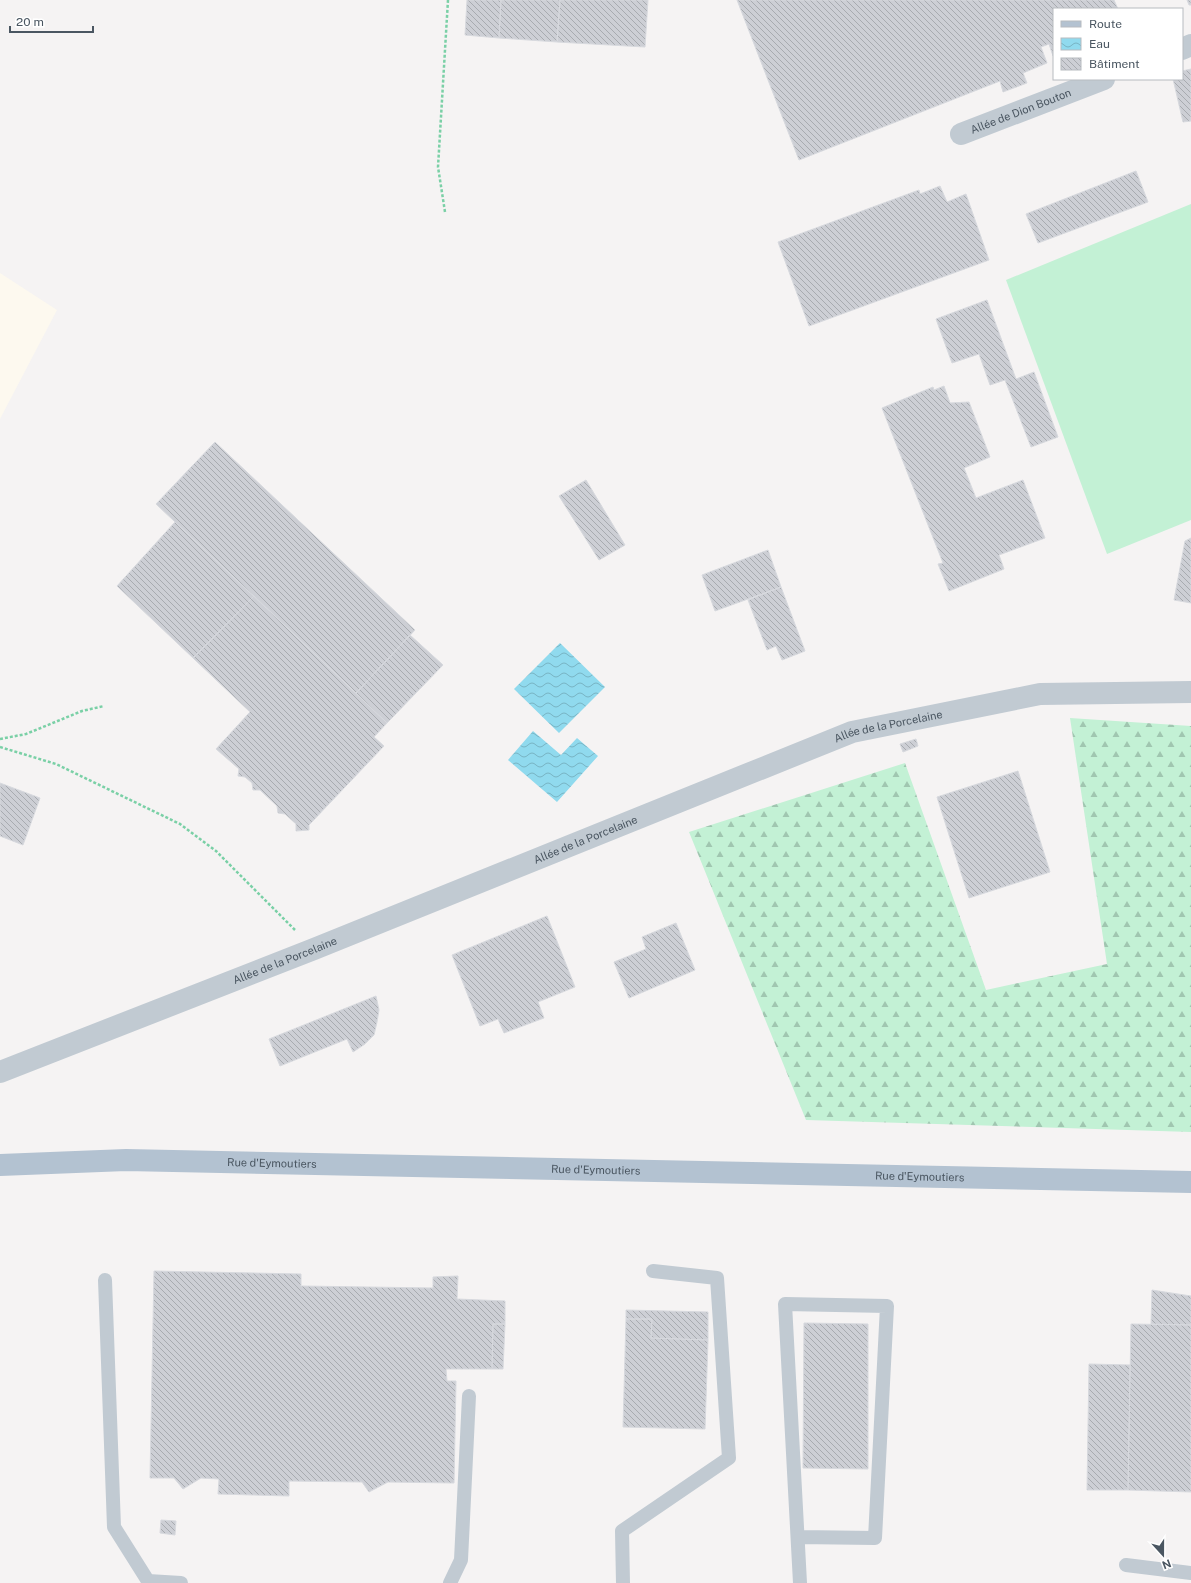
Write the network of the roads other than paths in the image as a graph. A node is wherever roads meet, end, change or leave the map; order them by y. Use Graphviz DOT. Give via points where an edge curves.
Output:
graph roads {
  1 [pos="1101,80"];
  2 [pos="961,134"];
  3 [pos="1191,692"];
  4 [pos="0,1072"];
  5 [pos="0,1165"];
  6 [pos="1191,1182"];
  7 [pos="653,1272"];
  8 [pos="105,1280"];
  9 [pos="469,1396"];
  10 [pos="798,1537"];
  11 [pos="1126,1565"];
  12 [pos="1191,1573"];
  13 [pos="182,1583"];
  14 [pos="450,1583"];
  15 [pos="623,1583"];
  16 [pos="800,1583"];
  1 -- 2 [label="street, Allée de Dion Bouton"];
  3 -- 4 [label="street, Allée de la Porcelaine" via="1040,694 852,732 314,949"];
  5 -- 6 [label="main road, Rue d'Eymoutiers" via="126,1160"];
  7 -- 15 [label="lane" via="717,1278 729,1458 622,1531"];
  8 -- 13 [label="lane" via="114,1528 148,1581"];
  9 -- 14 [label="lane" via="461,1560"];
  10 -- 10 [label="lane" via="785,1304 887,1306 875,1538"];
  10 -- 16 [label="lane"];
  11 -- 12 [label="lane"];
}
